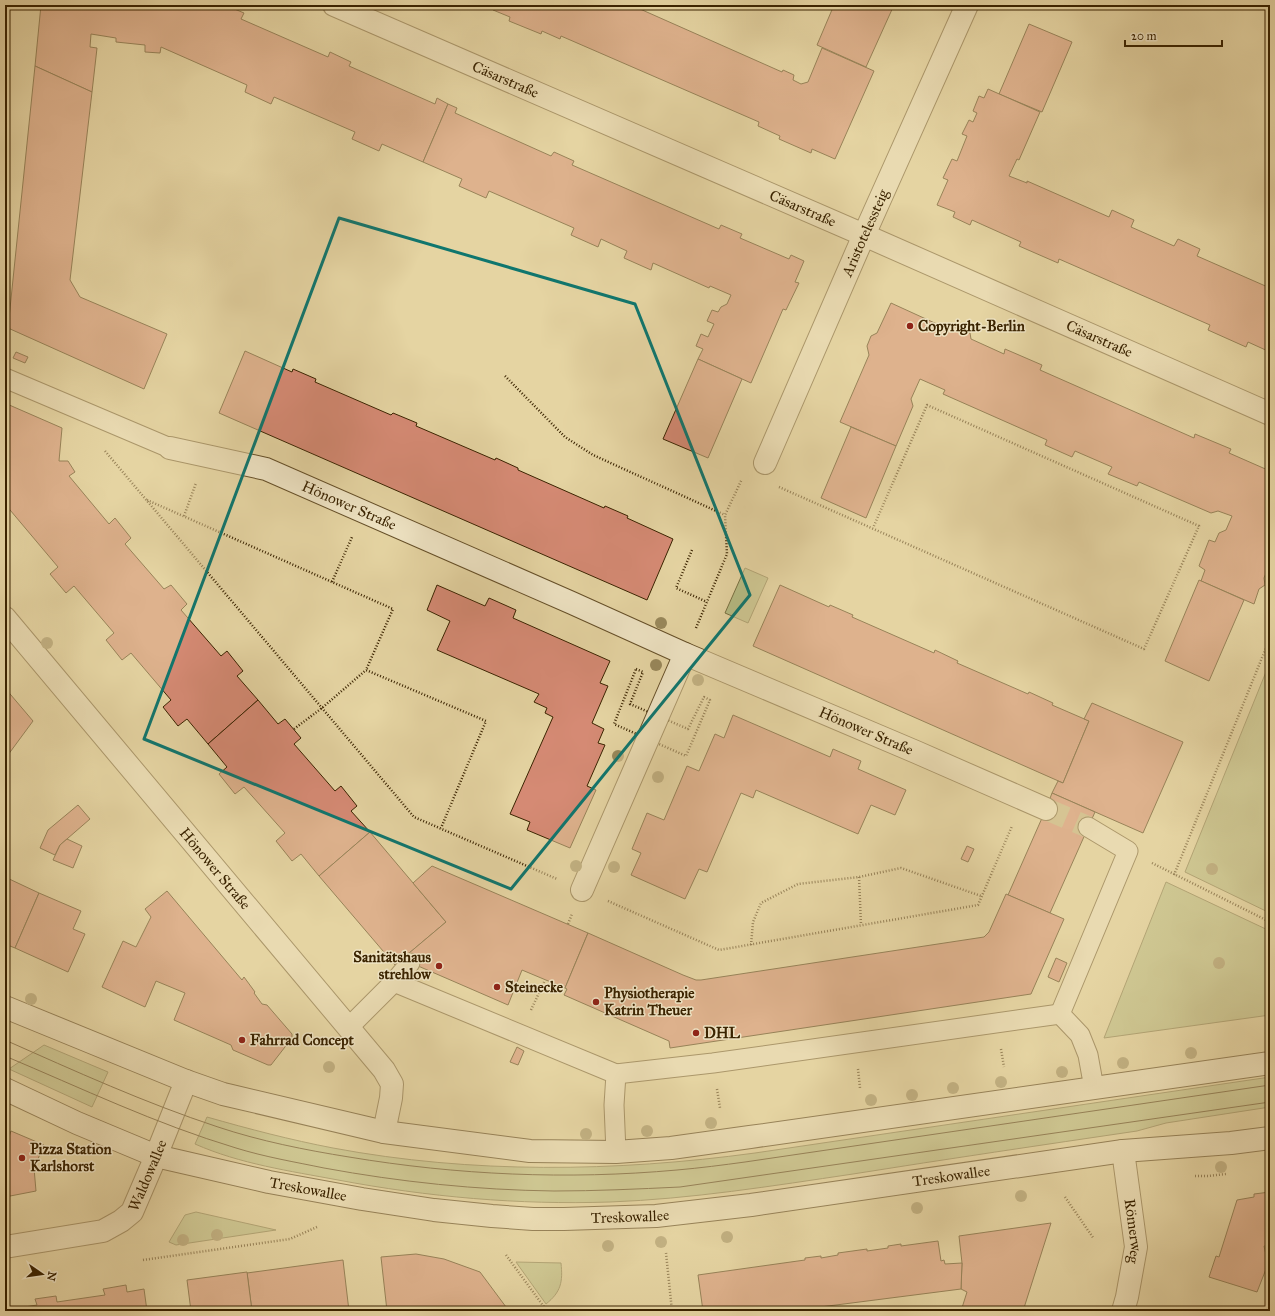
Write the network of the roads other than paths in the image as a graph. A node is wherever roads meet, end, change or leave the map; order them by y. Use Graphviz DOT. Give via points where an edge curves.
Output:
graph roads {
  1 [pos="334,5"];
  2 [pos="968,5"];
  3 [pos="864,235"];
  4 [pos="5,378"];
  5 [pos="1270,414"];
  6 [pos="170,448"];
  7 [pos="765,463"];
  8 [pos="5,618"];
  9 [pos="686,654"];
  10 [pos="1046,809"];
  11 [pos="1088,827"];
  12 [pos="582,890"];
  13 [pos="410,963"];
  14 [pos="394,982"];
  15 [pos="5,1007"];
  16 [pos="1060,1014"];
  17 [pos="349,1027"];
  18 [pos="1270,1063"];
  19 [pos="616,1074"];
  20 [pos="186,1081"];
  21 [pos="1094,1088"];
  22 [pos="5,1089"];
  23 [pos="384,1132"];
  24 [pos="1270,1138"];
  25 [pos="1123,1151"];
  26 [pos="616,1152"];
  27 [pos="156,1156"];
  28 [pos="5,1247"];
  29 [pos="1123,1311"];
  1 -- 3 [label="street, Cäsarstraße"];
  2 -- 3 [label="street, Aristotelessteig"];
  3 -- 5 [label="street, Cäsarstraße"];
  3 -- 7 [label="street, Aristotelessteig"];
  4 -- 6 [label="lane, Hönower Straße"];
  6 -- 9 [label="street, Hönower Straße" via="266,469"];
  8 -- 17 [label="street, Hönower Straße"];
  9 -- 10 [label="street, Hönower Straße"];
  9 -- 12 [label="street"];
  11 -- 16 [label="lane" via="1128,850"];
  13 -- 14 [label="lane"];
  14 -- 17 [label="lane"];
  14 -- 19 [label="lane"];
  15 -- 20 [label="street"];
  16 -- 19 [label="lane" via="729,1061"];
  16 -- 21 [label="lane" via="1080,1035 1088,1055"];
  17 -- 23 [label="street, Hönower Straße" via="384,1070 392,1084"];
  18 -- 21 [label="street"];
  19 -- 26 [label="lane"];
  20 -- 23 [label="street" via="223,1094"];
  20 -- 27 [label="street, Waldowallee"];
  21 -- 26 [label="street" via="671,1148"];
  22 -- 27 [label="street, Treskowallee"];
  23 -- 26 [label="street" via="530,1151"];
  24 -- 25 [label="street, Treskowallee" via="1231,1144"];
  25 -- 27 [label="street, Treskowallee" via="751,1205 656,1216 564,1219 492,1216 362,1199 269,1182"];
  25 -- 29 [label="street, Römerweg" via="1136,1247"];
  27 -- 28 [label="street, Waldowallee" via="132,1212 121,1221 103,1231"];
}
